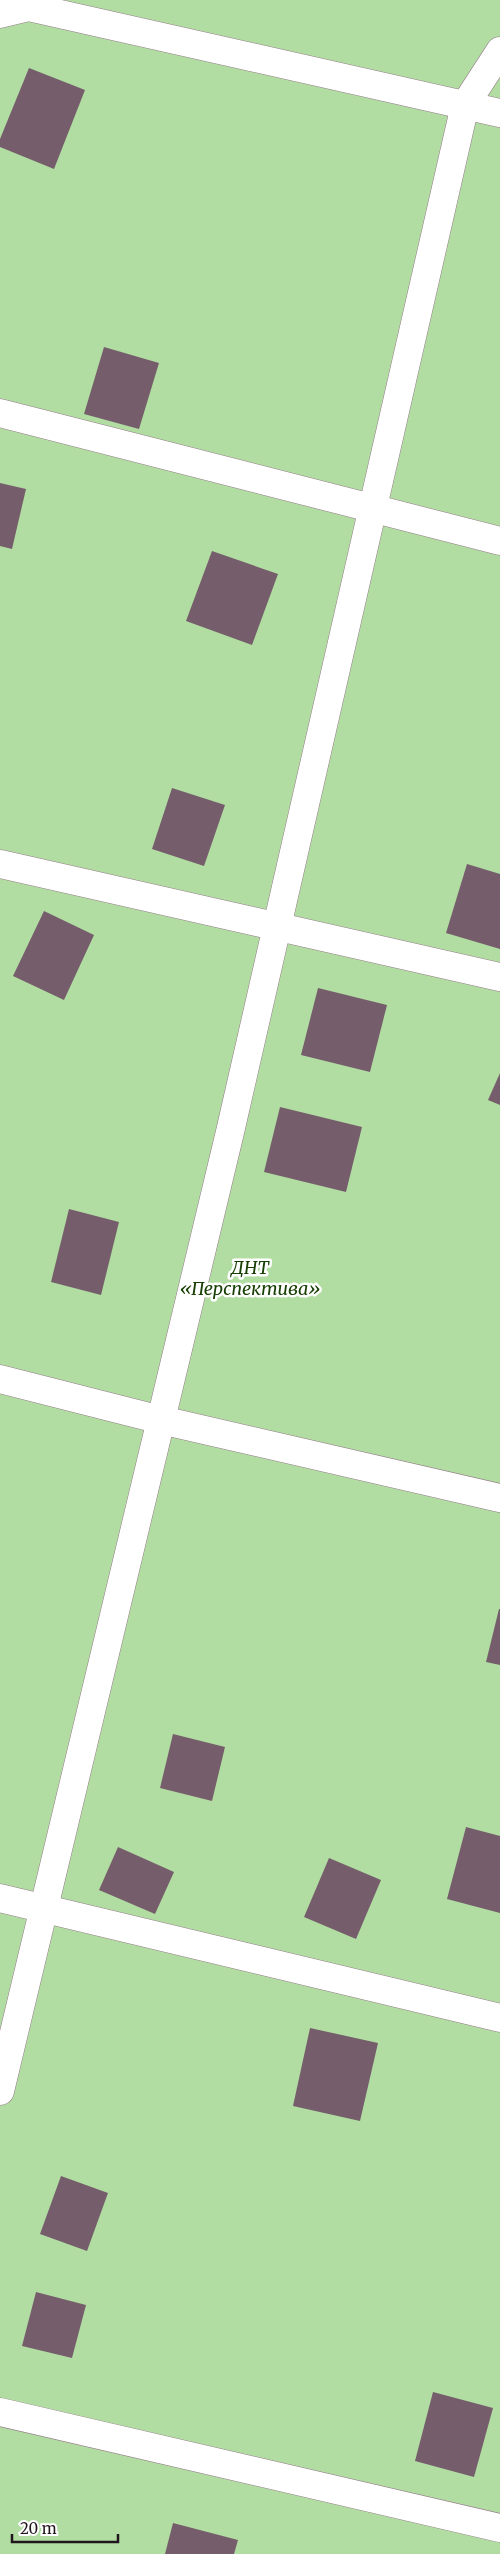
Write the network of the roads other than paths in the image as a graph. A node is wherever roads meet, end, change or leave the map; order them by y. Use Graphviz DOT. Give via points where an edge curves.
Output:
graph roads {
  1 [pos="0,14"];
  2 [pos="498,58"];
  3 [pos="466,105"];
  4 [pos="500,113"];
  5 [pos="0,413"];
  6 [pos="372,510"];
  7 [pos="500,541"];
  8 [pos="0,864"];
  9 [pos="277,927"];
  10 [pos="500,977"];
  11 [pos="0,1379"];
  12 [pos="161,1420"];
  13 [pos="500,1498"];
  14 [pos="0,1898"];
  15 [pos="44,1907"];
  16 [pos="500,2018"];
  17 [pos="0,2091"];
  18 [pos="0,2412"];
  19 [pos="500,2528"];
  1 -- 3 [label="street" via="28,7"];
  2 -- 3 [label="street"];
  3 -- 4 [label="street"];
  3 -- 6 [label="street"];
  5 -- 6 [label="street"];
  6 -- 7 [label="street"];
  6 -- 9 [label="street"];
  8 -- 9 [label="street"];
  9 -- 10 [label="street"];
  9 -- 12 [label="street"];
  11 -- 12 [label="street"];
  12 -- 13 [label="street"];
  12 -- 15 [label="street"];
  14 -- 15 [label="street"];
  15 -- 16 [label="street"];
  15 -- 17 [label="street"];
  18 -- 19 [label="street"];
}
